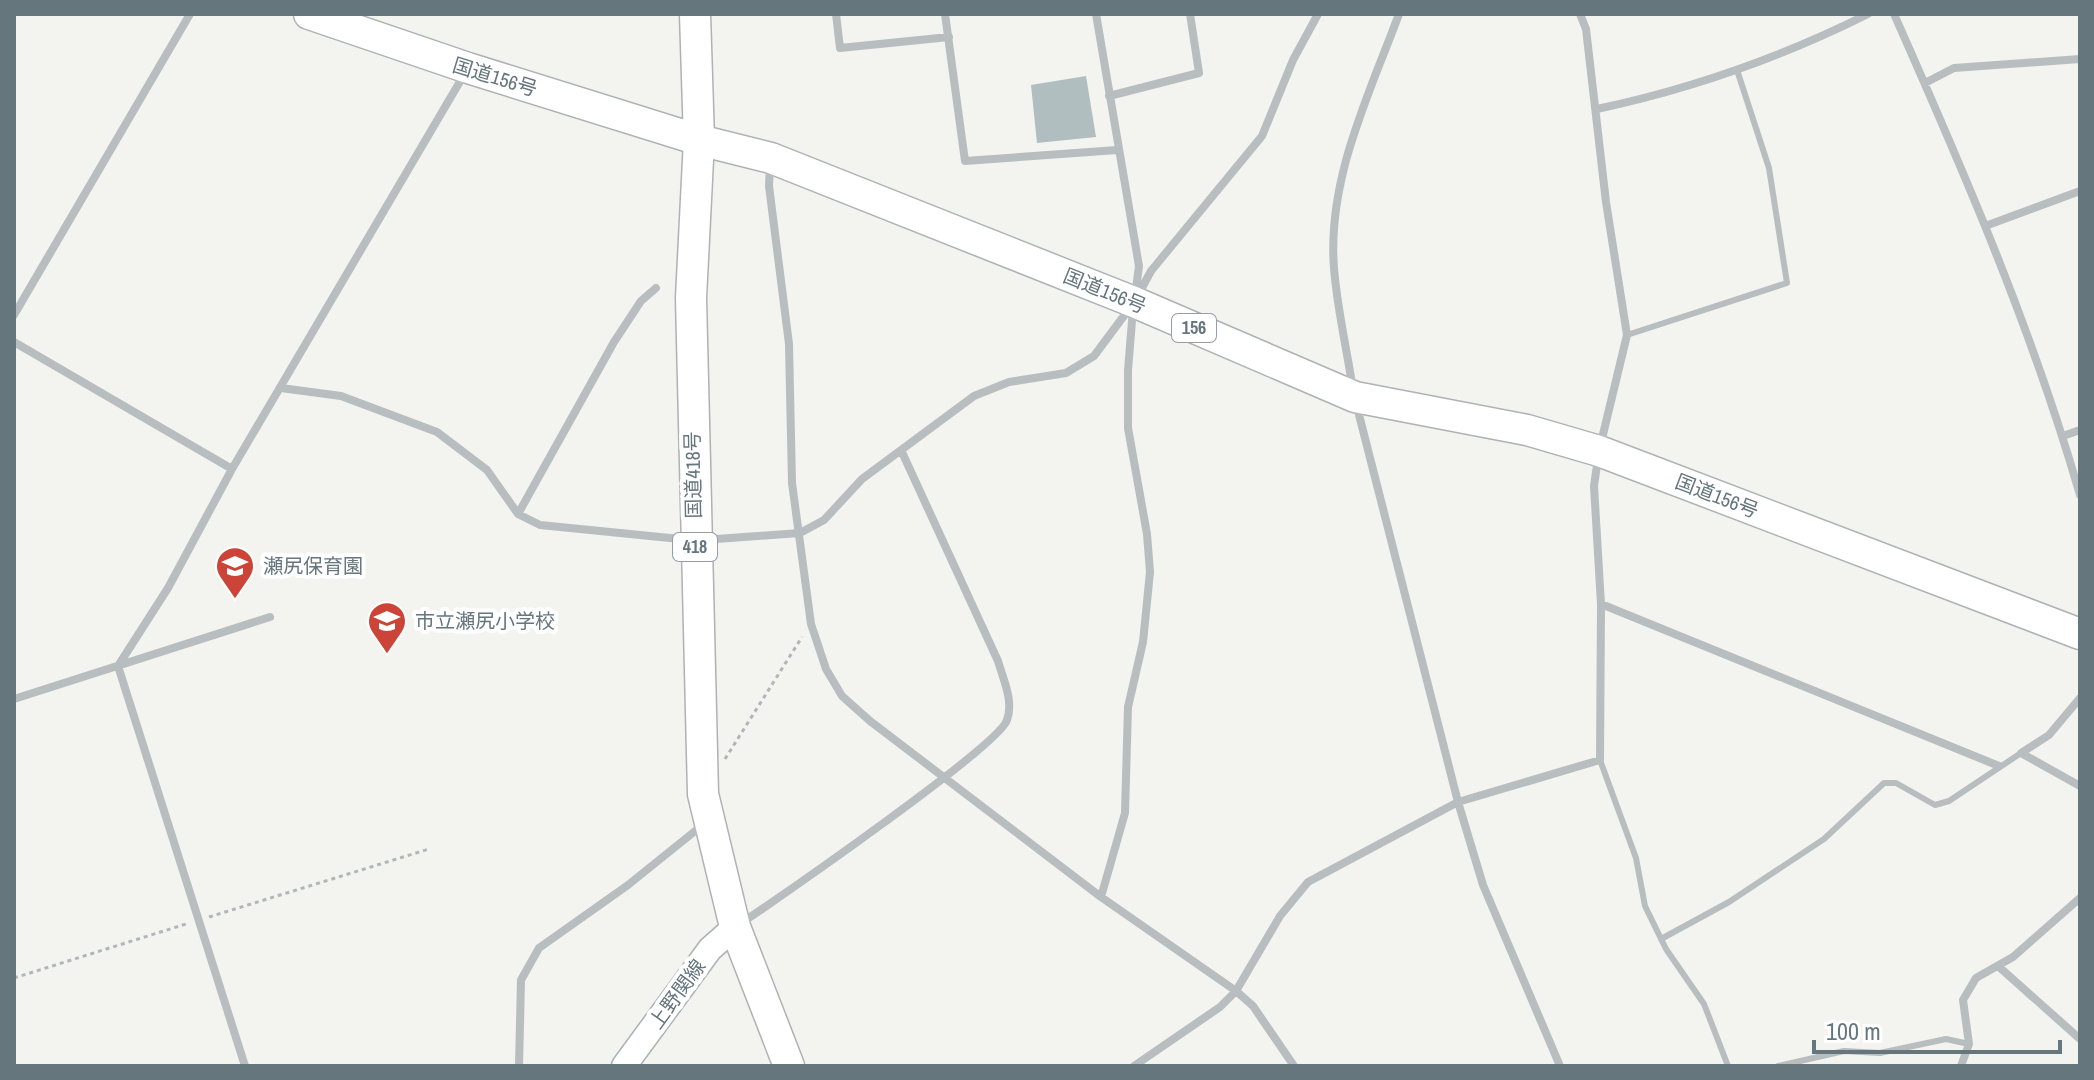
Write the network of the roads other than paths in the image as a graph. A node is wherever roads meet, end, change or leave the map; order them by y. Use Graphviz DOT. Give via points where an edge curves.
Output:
graph roads {
  1 [pos="190,14"];
  2 [pos="309,14"];
  3 [pos="695,14"];
  4 [pos="836,14"];
  5 [pos="945,14"];
  6 [pos="1096,14"];
  7 [pos="1190,14"];
  8 [pos="1318,14"];
  9 [pos="1399,14"];
  10 [pos="1580,14"];
  11 [pos="1868,14"];
  12 [pos="1894,14"];
  13 [pos="949,37"];
  14 [pos="2080,59"];
  15 [pos="468,68"];
  16 [pos="1737,70"];
  17 [pos="1925,83"];
  18 [pos="1109,96"];
  19 [pos="1597,109"];
  20 [pos="699,140"];
  21 [pos="1117,150"];
  22 [pos="771,158"];
  23 [pos="2080,191"];
  24 [pos="1988,225"];
  25 [pos="656,288"];
  26 [pos="1134,302"];
  27 [pos="14,315"];
  28 [pos="1627,335"];
  29 [pos="14,342"];
  30 [pos="281,388"];
  31 [pos="1355,397"];
  32 [pos="2080,430"];
  33 [pos="2063,436"];
  34 [pos="901,450"];
  35 [pos="1599,451"];
  36 [pos="232,469"];
  37 [pos="2080,495"];
  38 [pos="518,514"];
  39 [pos="800,533"];
  40 [pos="694,540"];
  41 [pos="1601,604"];
  42 [pos="270,617"];
  43 [pos="2080,634"];
  44 [pos="118,666"];
  45 [pos="2080,698"];
  46 [pos="14,699"];
  47 [pos="2021,753"];
  48 [pos="1600,760"];
  49 [pos="1999,766"];
  50 [pos="944,777"];
  51 [pos="2080,786"];
  52 [pos="1458,802"];
  53 [pos="706,808"];
  54 [pos="1101,897"];
  55 [pos="2080,898"];
  56 [pos="735,927"];
  57 [pos="1661,939"];
  58 [pos="1998,966"];
  59 [pos="1236,991"];
  60 [pos="2080,1039"];
  61 [pos="1969,1044"];
  62 [pos="245,1066"];
  63 [pos="519,1066"];
  64 [pos="624,1066"];
  65 [pos="789,1066"];
  66 [pos="1134,1066"];
  67 [pos="1294,1066"];
  68 [pos="1560,1066"];
  69 [pos="1728,1066"];
  70 [pos="1778,1066"];
  71 [pos="1961,1066"];
  1 -- 27 [label="street"];
  2 -- 15 [label="highway, 国道156号 / 156"];
  3 -- 20 [label="highway, 国道418号 / 418"];
  4 -- 13 [label="street" via="840,48"];
  5 -- 13 [label="street"];
  6 -- 18 [label="street"];
  7 -- 18 [label="street" via="1199,73"];
  8 -- 26 [label="street" via="1262,136 1151,271"];
  9 -- 31 [label="street" via="1338,191 1334,267"];
  10 -- 19 [label="street"];
  11 -- 16 [label="street"];
  12 -- 17 [label="street"];
  13 -- 21 [label="street" via="965,161"];
  14 -- 17 [label="street" via="1954,68"];
  15 -- 20 [label="highway, 国道156号 / 156"];
  15 -- 30 [label="street"];
  16 -- 19 [label="street"];
  16 -- 28 [label="lane" via="1769,168 1787,283"];
  17 -- 24 [label="street"];
  18 -- 21 [label="street"];
  19 -- 28 [label="street"];
  20 -- 22 [label="highway, 国道156号 / 156"];
  20 -- 40 [label="highway, 国道418号 / 418" via="691,298"];
  21 -- 26 [label="street" via="1139,266"];
  22 -- 26 [label="highway, 国道156号 / 156"];
  22 -- 39 [label="street" via="769,186 789,344 792,483"];
  23 -- 24 [label="street"];
  24 -- 33 [label="street"];
  25 -- 38 [label="street" via="614,342"];
  26 -- 31 [label="highway, 国道156号 / 156"];
  26 -- 34 [label="street" via="1094,356 1066,373 1009,382 974,396"];
  26 -- 54 [label="street" via="1128,428 1150,572 1143,642 1128,707 1125,813"];
  28 -- 35 [label="street"];
  29 -- 36 [label="street"];
  30 -- 36 [label="street"];
  30 -- 38 [label="street" via="341,396 437,432 487,470"];
  31 -- 35 [label="highway, 国道156号 / 156" via="1527,430"];
  31 -- 52 [label="street"];
  32 -- 33 [label="street"];
  33 -- 37 [label="street"];
  34 -- 39 [label="street" via="862,479 824,520"];
  34 -- 50 [label="street" via="998,661 1009,698 1007,721 998,734"];
  35 -- 41 [label="street" via="1594,486"];
  35 -- 43 [label="highway, 国道156号 / 156"];
  36 -- 44 [label="street" via="168,588"];
  38 -- 40 [label="street" via="540,525"];
  39 -- 40 [label="street"];
  39 -- 50 [label="street" via="811,624 826,669 842,696"];
  40 -- 53 [label="highway, 国道418号 / 418"];
  41 -- 48 [label="street"];
  41 -- 49 [label="street"];
  42 -- 44 [label="street"];
  44 -- 46 [label="street"];
  44 -- 62 [label="street"];
  45 -- 47 [label="street" via="2049,735"];
  47 -- 49 [label="lane"];
  47 -- 51 [label="street"];
  48 -- 52 [label="street"];
  48 -- 57 [label="lane" via="1636,858 1645,906"];
  49 -- 57 [label="lane" via="1935,805 1896,783 1884,783 1824,839 1729,902"];
  50 -- 54 [label="street"];
  50 -- 56 [label="street"];
  52 -- 59 [label="street" via="1308,882 1280,916"];
  52 -- 68 [label="street" via="1500,929"];
  53 -- 56 [label="highway, 国道418号 / 418"];
  53 -- 63 [label="street" via="693,829 628,885 539,948 521,980"];
  54 -- 59 [label="street"];
  55 -- 58 [label="street"];
  56 -- 64 [label="main road, 上野関線" via="710,949"];
  56 -- 65 [label="highway, 国道418号 / 418"];
  57 -- 69 [label="lane" via="1704,1004"];
  58 -- 60 [label="street"];
  58 -- 61 [label="street" via="1976,978 1963,1000"];
  59 -- 66 [label="street"];
  59 -- 67 [label="street" via="1253,1006"];
  61 -- 70 [label="lane" via="1946,1039 1880,1053 1844,1051"];
  61 -- 71 [label="street"];
}
